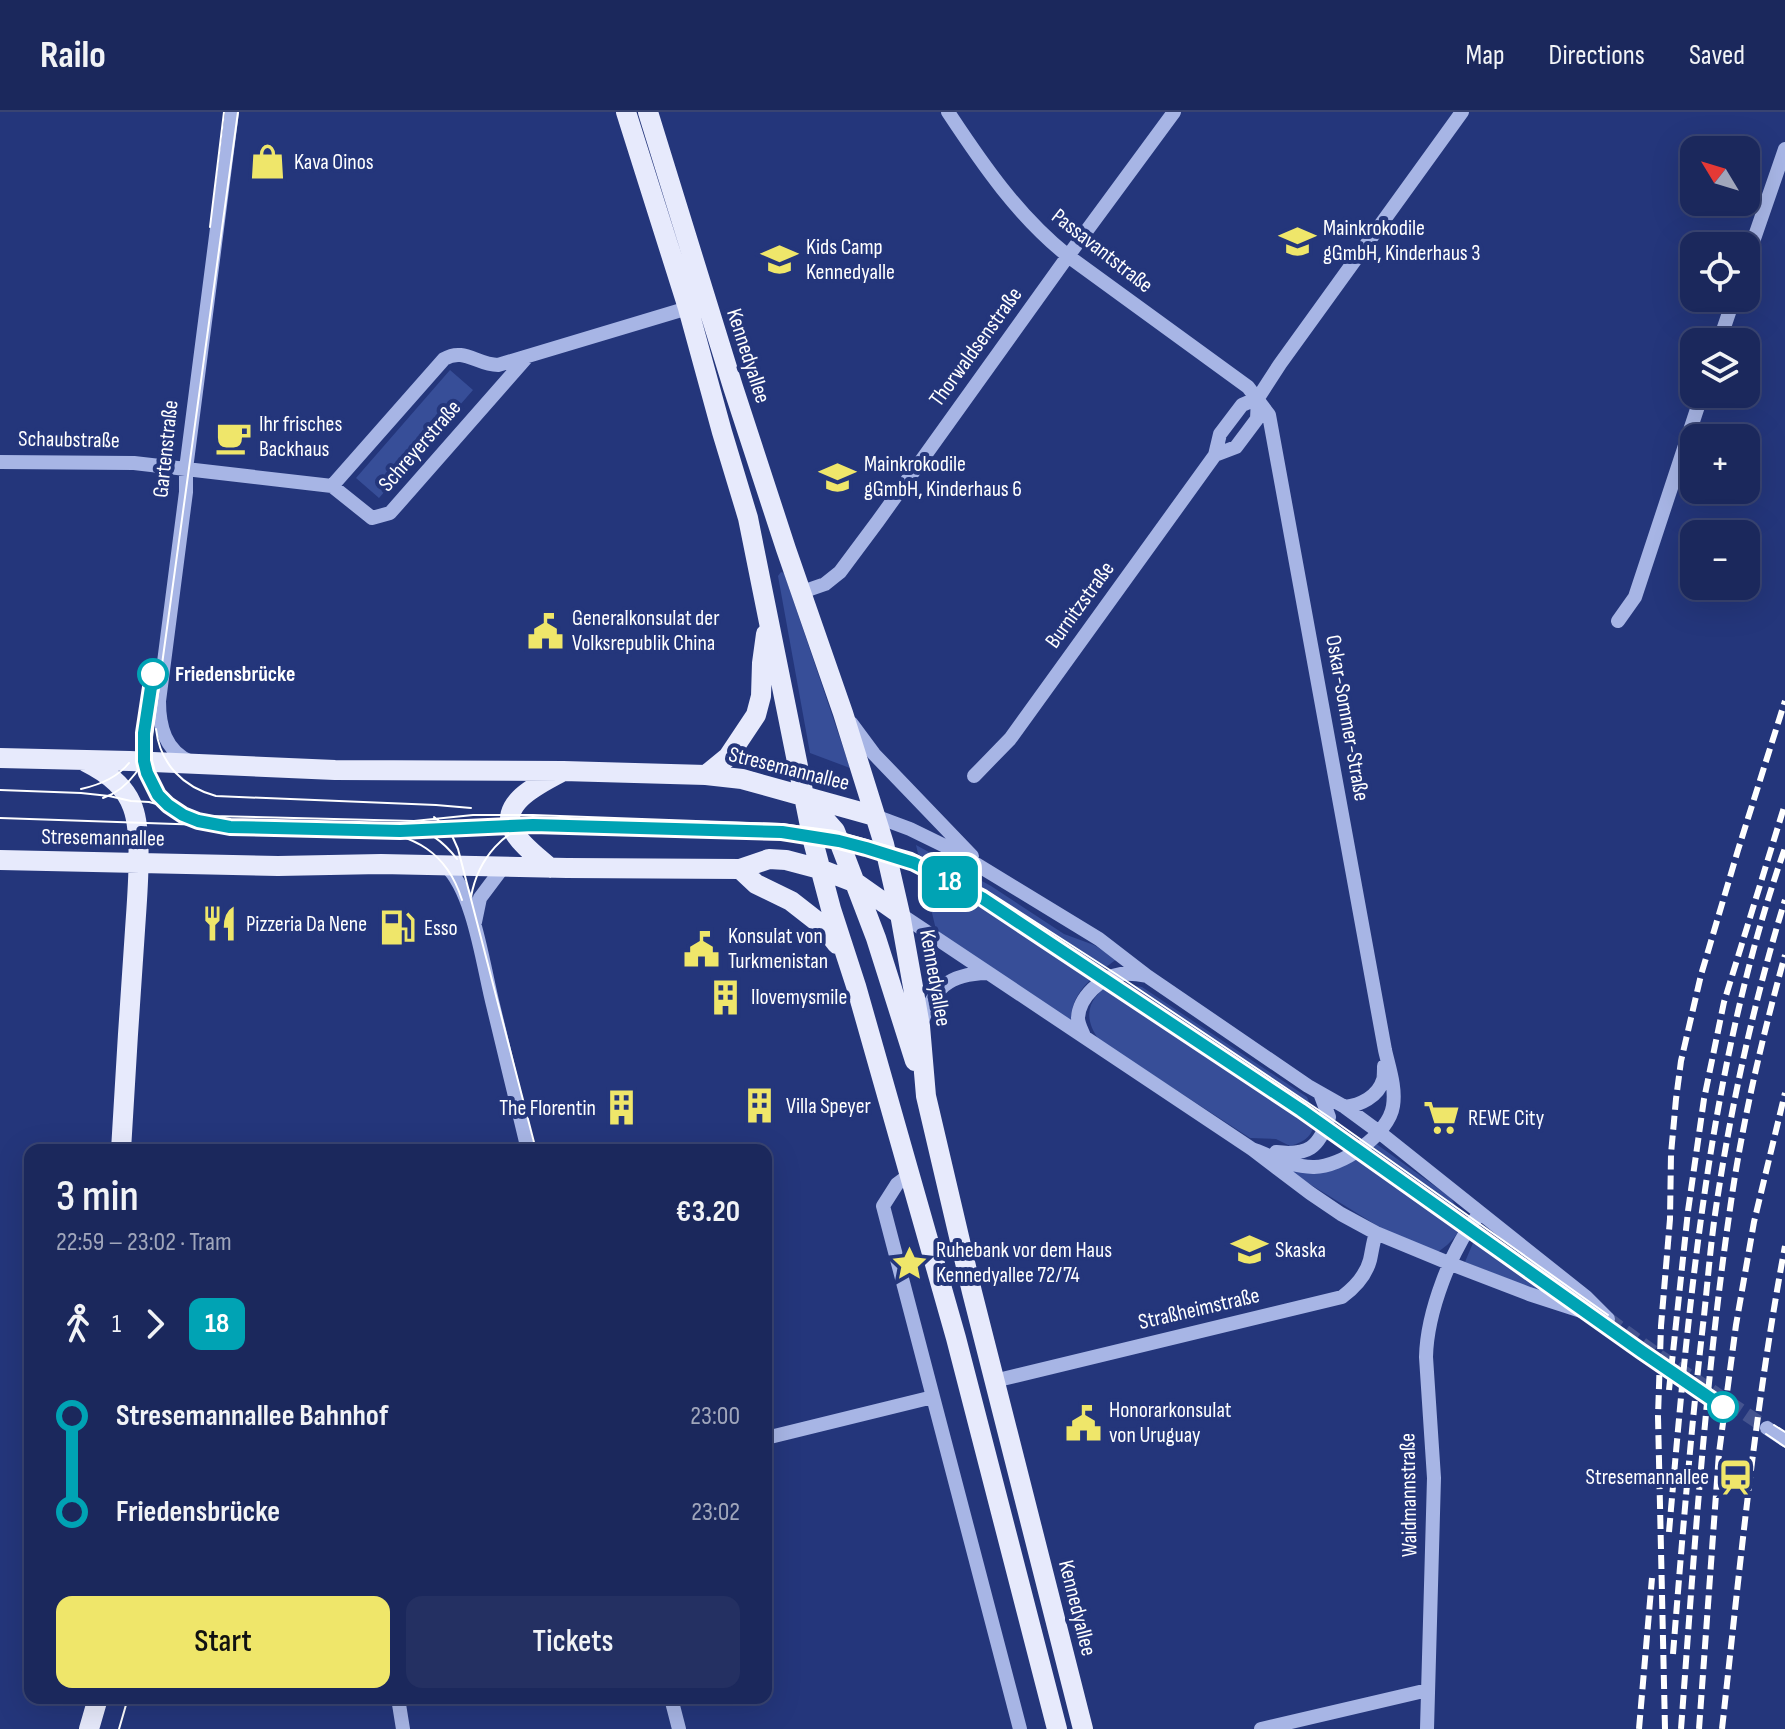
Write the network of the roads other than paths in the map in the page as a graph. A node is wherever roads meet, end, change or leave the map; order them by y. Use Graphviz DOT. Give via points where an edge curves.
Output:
graph roads {
  1 [pos="232,112"];
  2 [pos="626,112"];
  3 [pos="648,112"];
  4 [pos="948,112"];
  5 [pos="1174,112"];
  6 [pos="1462,112"];
  7 [pos="1785,149"];
  8 [pos="1756,232"];
  9 [pos="1068,256"];
  10 [pos="688,308"];
  11 [pos="529,355"];
  12 [pos="1258,398"];
  13 [pos="1697,408"];
  14 [pos="0,462"];
  15 [pos="186,469"];
  16 [pos="332,486"];
  17 [pos="802,592"];
  18 [pos="769,615"];
  19 [pos="1618,621"];
  20 [pos="843,713"];
  21 [pos="0,758"];
  22 [pos="83,760"];
  23 [pos="207,766"];
  24 [pos="563,771"];
  25 [pos="706,775"];
  26 [pos="974,776"];
  27 [pos="803,795"];
  28 [pos="875,816"];
  29 [pos="0,860"];
  30 [pos="137,863"];
  31 [pos="445,865"];
  32 [pos="980,865"];
  33 [pos="504,866"];
  34 [pos="550,868"];
  35 [pos="740,869"];
  36 [pos="820,869"];
  37 [pos="856,883"];
  38 [pos="900,914"];
  39 [pos="475,930"];
  40 [pos="845,954"];
  41 [pos="987,973"];
  42 [pos="1147,976"];
  43 [pos="920,1026"];
  44 [pos="1084,1036"];
  45 [pos="1385,1050"];
  46 [pos="1320,1093"];
  47 [pos="926,1096"];
  48 [pos="1345,1107"];
  49 [pos="1379,1132"];
  50 [pos="121,1144"];
  51 [pos="527,1144"];
  52 [pos="1252,1149"];
  53 [pos="909,1175"];
  54 [pos="1480,1213"];
  55 [pos="1376,1233"];
  56 [pos="1451,1264"];
  57 [pos="994,1381"];
  58 [pos="933,1397"];
  59 [pos="1767,1428"];
  60 [pos="772,1437"];
  61 [pos="1785,1439"];
  62 [pos="1428,1690"];
  63 [pos="96,1704"];
  64 [pos="399,1704"];
  65 [pos="673,1704"];
  66 [pos="89,1729"];
  67 [pos="403,1729"];
  68 [pos="679,1729"];
  69 [pos="1020,1729"];
  70 [pos="1057,1729"];
  71 [pos="1083,1729"];
  72 [pos="1261,1729"];
  73 [pos="1427,1729"];
  1 -- 15 [label="street, Gartenstraße"];
  2 -- 10 [label="main road, Kennedyallee"];
  3 -- 17 [label="main road, Kennedyallee"];
  4 -- 9 [label="street, Passavantstraße" via="1007,195"];
  5 -- 9 [label="street, Thorwaldsenstraße"];
  6 -- 12 [label="street, Burnitzstraße"];
  7 -- 8 [label="street"];
  9 -- 12 [label="street, Passavantstraße"];
  9 -- 17 [label="street, Thorwaldsenstraße" via="840,572"];
  10 -- 11 [label="street, Schreyerstraße"];
  10 -- 18 [label="main road, Kennedyallee" via="748,518"];
  11 -- 16 [label="street, Schreyerstraße" via="498,365 456,354 444,359"];
  11 -- 16 [label="street, Schreyerstraße" via="390,513 372,518"];
  12 -- 26 [label="street, Burnitzstraße" via="1242,405 1220,434 1215,455 1010,739"];
  12 -- 45 [label="street, Oskar-Sommer-Straße" via="1269,415"];
  13 -- 19 [label="street" via="1635,597"];
  14 -- 15 [label="street, Schaubstraße" via="134,463"];
  15 -- 16 [label="street"];
  15 -- 23 [label="street, Gartenstraße" via="160,718 165,738 177,754"];
  17 -- 20 [label="main road, Kennedyallee"];
  18 -- 25 [label="main road" via="756,715 728,757"];
  18 -- 27 [label="main road, Kennedyallee"];
  20 -- 28 [label="main road, Kennedyallee"];
  20 -- 32 [label="street, Stresemannallee" via="874,754"];
  21 -- 22 [label="main road, Stresemannallee"];
  22 -- 23 [label="main road, Stresemannallee"];
  22 -- 30 [label="main road" via="117,782 131,801"];
  23 -- 24 [label="main road, Stresemannallee"];
  24 -- 25 [label="main road, Stresemannallee"];
  24 -- 34 [label="main road" via="520,799 511,814 514,833"];
  25 -- 27 [label="main road, Stresemannallee"];
  27 -- 28 [label="main road, Stresemannallee"];
  27 -- 36 [label="main road, Kennedyallee"];
  27 -- 37 [label="main road" via="835,831"];
  28 -- 32 [label="street, Stresemannallee"];
  28 -- 38 [label="main road, Kennedyallee"];
  29 -- 30 [label="main road, Stresemannallee"];
  30 -- 31 [label="main road, Stresemannallee"];
  30 -- 50 [label="main road"];
  31 -- 33 [label="main road, Stresemannallee"];
  31 -- 39 [label="street" via="462,888"];
  32 -- 42 [label="street, Stresemannallee" via="1099,939"];
  33 -- 34 [label="main road, Stresemannallee"];
  33 -- 39 [label="street" via="480,898"];
  34 -- 35 [label="main road, Stresemannallee"];
  35 -- 36 [label="main road, Stresemannallee" via="769,859"];
  35 -- 40 [label="main road" via="823,926"];
  36 -- 37 [label="main road, Stresemannallee"];
  36 -- 40 [label="main road, Kennedyallee"];
  37 -- 38 [label="main road, Stresemannallee"];
  37 -- 47 [label="main road"];
  38 -- 41 [label="street, Stresemannallee"];
  38 -- 43 [label="main road, Kennedyallee"];
  39 -- 51 [label="street"];
  40 -- 53 [label="main road, Kennedyallee"];
  41 -- 43 [label="street" via="963,975 941,988"];
  41 -- 44 [label="street, Stresemannallee"];
  42 -- 44 [label="street" via="1116,974 1093,989 1077,1020"];
  42 -- 46 [label="street, Stresemannallee"];
  43 -- 47 [label="main road, Kennedyallee"];
  44 -- 52 [label="street, Stresemannallee"];
  45 -- 48 [label="street, Oskar-Sommer-Straße" via="1377,1090 1358,1105"];
  45 -- 49 [label="street, Oskar-Sommer-Straße" via="1393,1108"];
  46 -- 48 [label="street, Stresemannallee"];
  46 -- 52 [label="street, Stresemannallee" via="1329,1117 1308,1151"];
  47 -- 57 [label="main road, Kennedyallee"];
  48 -- 49 [label="street, Stresemannallee"];
  49 -- 52 [label="street, Stresemannallee" via="1339,1162 1312,1167"];
  49 -- 54 [label="street, Stresemannallee"];
  52 -- 55 [label="street, Stresemannallee"];
  53 -- 58 [label="street" via="883,1206"];
  53 -- 70 [label="main road, Kennedyallee"];
  54 -- 56 [label="street"];
  54 -- 56 [label="street, Stresemannallee" via="1608,1319"];
  55 -- 56 [label="street, Stresemannallee"];
  55 -- 57 [label="street, Straßheimstraße" via="1370,1260 1342,1297"];
  56 -- 62 [label="street, Waidmannstraße" via="1427,1338 1434,1478"];
  57 -- 71 [label="main road, Kennedyallee"];
  58 -- 60 [label="street"];
  58 -- 69 [label="street"];
  59 -- 61 [label="street"];
  62 -- 72 [label="street"];
  62 -- 73 [label="street, Waidmannstraße"];
  63 -- 66 [label="main road"];
  64 -- 67 [label="street"];
  65 -- 68 [label="street"];
}
